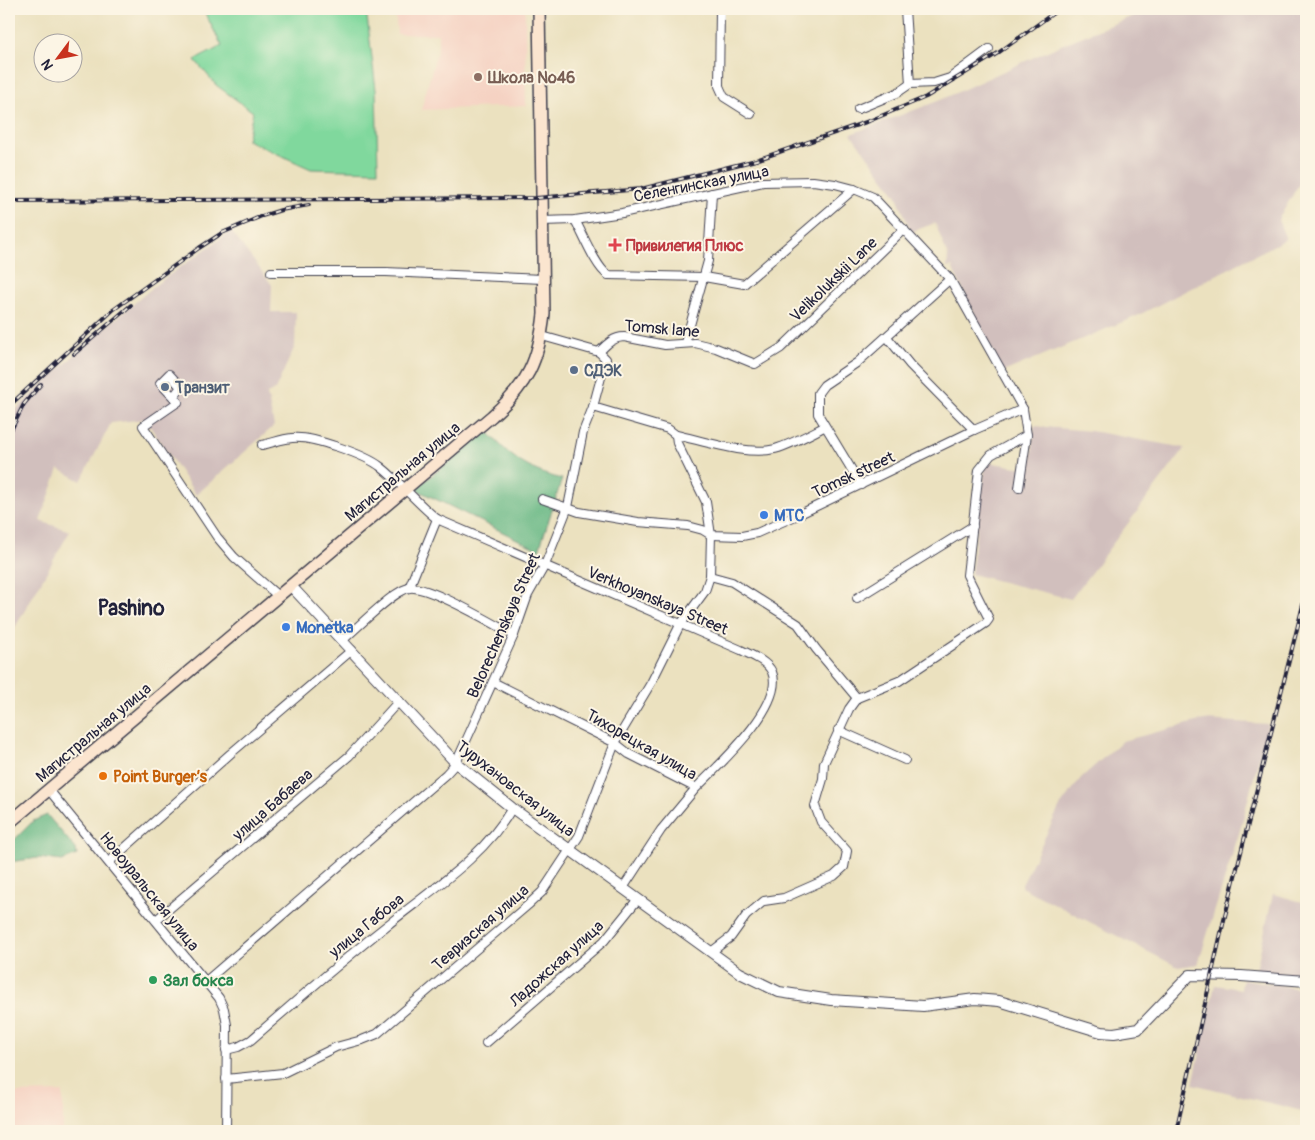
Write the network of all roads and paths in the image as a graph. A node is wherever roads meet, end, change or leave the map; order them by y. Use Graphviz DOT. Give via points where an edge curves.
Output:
graph roads {
  1 [pos="539,9"];
  2 [pos="720,9"];
  3 [pos="904,9"];
  4 [pos="989,49"];
  5 [pos="910,84"];
  6 [pos="858,109"];
  7 [pos="751,114"];
  8 [pos="854,189"];
  9 [pos="712,193"];
  10 [pos="541,220"];
  11 [pos="575,220"];
  12 [pos="904,229"];
  13 [pos="271,272"];
  14 [pos="704,278"];
  15 [pos="543,279"];
  16 [pos="950,279"];
  17 [pos="542,336"];
  18 [pos="887,337"];
  19 [pos="685,343"];
  20 [pos="781,348"];
  21 [pos="599,352"];
  22 [pos="174,396"];
  23 [pos="593,407"];
  24 [pos="1023,409"];
  25 [pos="824,427"];
  26 [pos="974,430"];
  27 [pos="676,435"];
  28 [pos="1027,435"];
  29 [pos="262,445"];
  30 [pos="861,485"];
  31 [pos="1019,488"];
  32 [pos="405,489"];
  33 [pos="542,499"];
  34 [pos="568,507"];
  35 [pos="437,519"];
  36 [pos="973,526"];
  37 [pos="711,535"];
  38 [pos="545,565"];
  39 [pos="710,576"];
  40 [pos="291,586"];
  41 [pos="409,588"];
  42 [pos="278,596"];
  43 [pos="857,598"];
  44 [pos="680,625"];
  45 [pos="514,635"];
  46 [pos="343,640"];
  47 [pos="352,650"];
  48 [pos="493,682"];
  49 [pos="857,698"];
  50 [pos="399,701"];
  51 [pos="838,730"];
  52 [pos="615,743"];
  53 [pos="905,760"];
  54 [pos="456,763"];
  55 [pos="696,788"];
  56 [pos="49,790"];
  57 [pos="512,808"];
  58 [pos="9,823"];
  59 [pos="571,851"];
  60 [pos="109,862"];
  61 [pos="623,888"];
  62 [pos="638,899"];
  63 [pos="156,920"];
  64 [pos="711,952"];
  65 [pos="206,980"];
  66 [pos="1306,981"];
  67 [pos="486,1043"];
  68 [pos="226,1050"];
  69 [pos="226,1079"];
  70 [pos="226,1131"];
  1 -- 10 [label="main road, Магистральная улица"];
  2 -- 7 [label="street" via="719,86 724,97"];
  3 -- 5 [label="street"];
  4 -- 5 [label="street" via="950,78 934,83"];
  5 -- 6 [label="street"];
  8 -- 9 [label="street, Селенгинская улица" via="813,181 782,181"];
  8 -- 12 [label="street, Селенгинская улица" via="873,197"];
  8 -- 14 [label="street" via="744,284"];
  9 -- 11 [label="street, Селенгинская улица"];
  9 -- 14 [label="street"];
  10 -- 11 [label="street, Селенгинская улица"];
  10 -- 15 [label="main road, Магистральная улица"];
  11 -- 14 [label="street" via="597,266 608,275"];
  12 -- 16 [label="street, Селенгинская улица"];
  12 -- 20 [label="street, Velikolukskii Lane"];
  13 -- 15 [label="street" via="386,272"];
  14 -- 19 [label="street"];
  15 -- 17 [label="main road, Магистральная улица"];
  16 -- 18 [label="street"];
  16 -- 24 [label="street, Селенгинская улица"];
  17 -- 21 [label="street"];
  17 -- 32 [label="main road, Магистральная улица" via="529,374 515,393"];
  18 -- 25 [label="street" via="858,362 824,384 816,405"];
  18 -- 26 [label="street"];
  19 -- 20 [label="street, Tomsk lane" via="716,348 755,364"];
  19 -- 21 [label="street, Tomsk lane" via="665,345 618,337"];
  21 -- 23 [label="street, Belorechenskaya Street" via="606,359"];
  22 -- 42 [label="street" via="178,402 143,426 217,537 234,557"];
  23 -- 27 [label="street" via="668,429"];
  23 -- 34 [label="street, Belorechenskaya Street" via="583,432"];
  24 -- 26 [label="street, Tomsk street"];
  24 -- 28 [label="street"];
  25 -- 27 [label="street" via="790,444 756,451"];
  25 -- 30 [label="street"];
  26 -- 30 [label="street, Tomsk street"];
  27 -- 37 [label="street, Тевризская улица" via="706,502"];
  28 -- 31 [label="street"];
  28 -- 36 [label="street" via="982,463"];
  29 -- 32 [label="street" via="292,437 355,452 375,462"];
  30 -- 37 [label="street, Tomsk street" via="757,532 742,536"];
  32 -- 35 [label="street, Verkhoyanskaya Street"];
  32 -- 40 [label="main road, Магистральная улица"];
  33 -- 34 [label="street, Tomsk street"];
  34 -- 37 [label="street, Tomsk street" via="579,512 638,522 688,526"];
  34 -- 38 [label="street, Belorechenskaya Street"];
  35 -- 38 [label="street, Verkhoyanskaya Street"];
  35 -- 41 [label="street"];
  36 -- 43 [label="street"];
  36 -- 49 [label="street" via="966,575 989,619 899,681"];
  37 -- 39 [label="street, Тевризская улица"];
  38 -- 44 [label="street, Verkhoyanskaya Street"];
  38 -- 45 [label="street, Belorechenskaya Street" via="528,595"];
  39 -- 44 [label="street, Тевризская улица" via="705,590"];
  39 -- 49 [label="street" via="732,582 798,624"];
  40 -- 42 [label="main road, Магистральная улица"];
  40 -- 46 [label="street, Турухановская улица"];
  41 -- 45 [label="street" via="428,590"];
  41 -- 46 [label="street" via="395,594"];
  42 -- 56 [label="main road, Магистральная улица"];
  44 -- 52 [label="street, Тевризская улица" via="651,683"];
  44 -- 55 [label="street, Verkhoyanskaya Street" via="761,660 772,671 774,679 767,708 737,746"];
  45 -- 48 [label="street, Belorechenskaya Street"];
  46 -- 47 [label="street, Турухановская улица"];
  47 -- 50 [label="street, Турухановская улица"];
  47 -- 60 [label="street"];
  48 -- 52 [label="street, Тихорецкая улица"];
  48 -- 54 [label="street, Belorechenskaya Street"];
  49 -- 51 [label="street"];
  50 -- 54 [label="street, Турухановская улица"];
  50 -- 63 [label="street, улица Бабаева" via="349,756"];
  51 -- 53 [label="street"];
  51 -- 64 [label="street" via="824,763 815,806 821,822 847,852 844,867 834,876 784,898 764,901 746,916 731,937"];
  52 -- 55 [label="street, Тихорецкая улица"];
  52 -- 59 [label="street, Тевризская улица" via="580,836"];
  54 -- 57 [label="street, Турухановская улица"];
  54 -- 65 [label="street, Belorechenskaya Street"];
  55 -- 61 [label="street, Тихорецкая улица" via="661,830"];
  56 -- 58 [label="main road, Магистральная улица"];
  56 -- 60 [label="street, Новоуральская улица"];
  57 -- 59 [label="street, Турухановская улица"];
  57 -- 68 [label="street, улица Габова" via="500,830 451,875 385,926 251,1040"];
  59 -- 61 [label="street, Турухановская улица"];
  59 -- 69 [label="street, Тевризская улица" via="542,892 377,1034 336,1047 284,1073"];
  60 -- 63 [label="street, Новоуральская улица"];
  61 -- 62 [label="street, Турухановская улица"];
  62 -- 64 [label="street, Турухановская улица"];
  62 -- 67 [label="street, Ладожская улица" via="604,941"];
  63 -- 65 [label="street, Новоуральская улица"];
  64 -- 66 [label="street, Турухановская улица" via="759,984 779,992 923,1006 975,1000 999,1001 1100,1032 1114,1033 1138,1028 1190,975"];
  65 -- 68 [label="street, Новоуральская улица" via="224,1008"];
  68 -- 69 [label="street, Новоуральская улица"];
  69 -- 70 [label="street, Новоуральская улица"];
}
